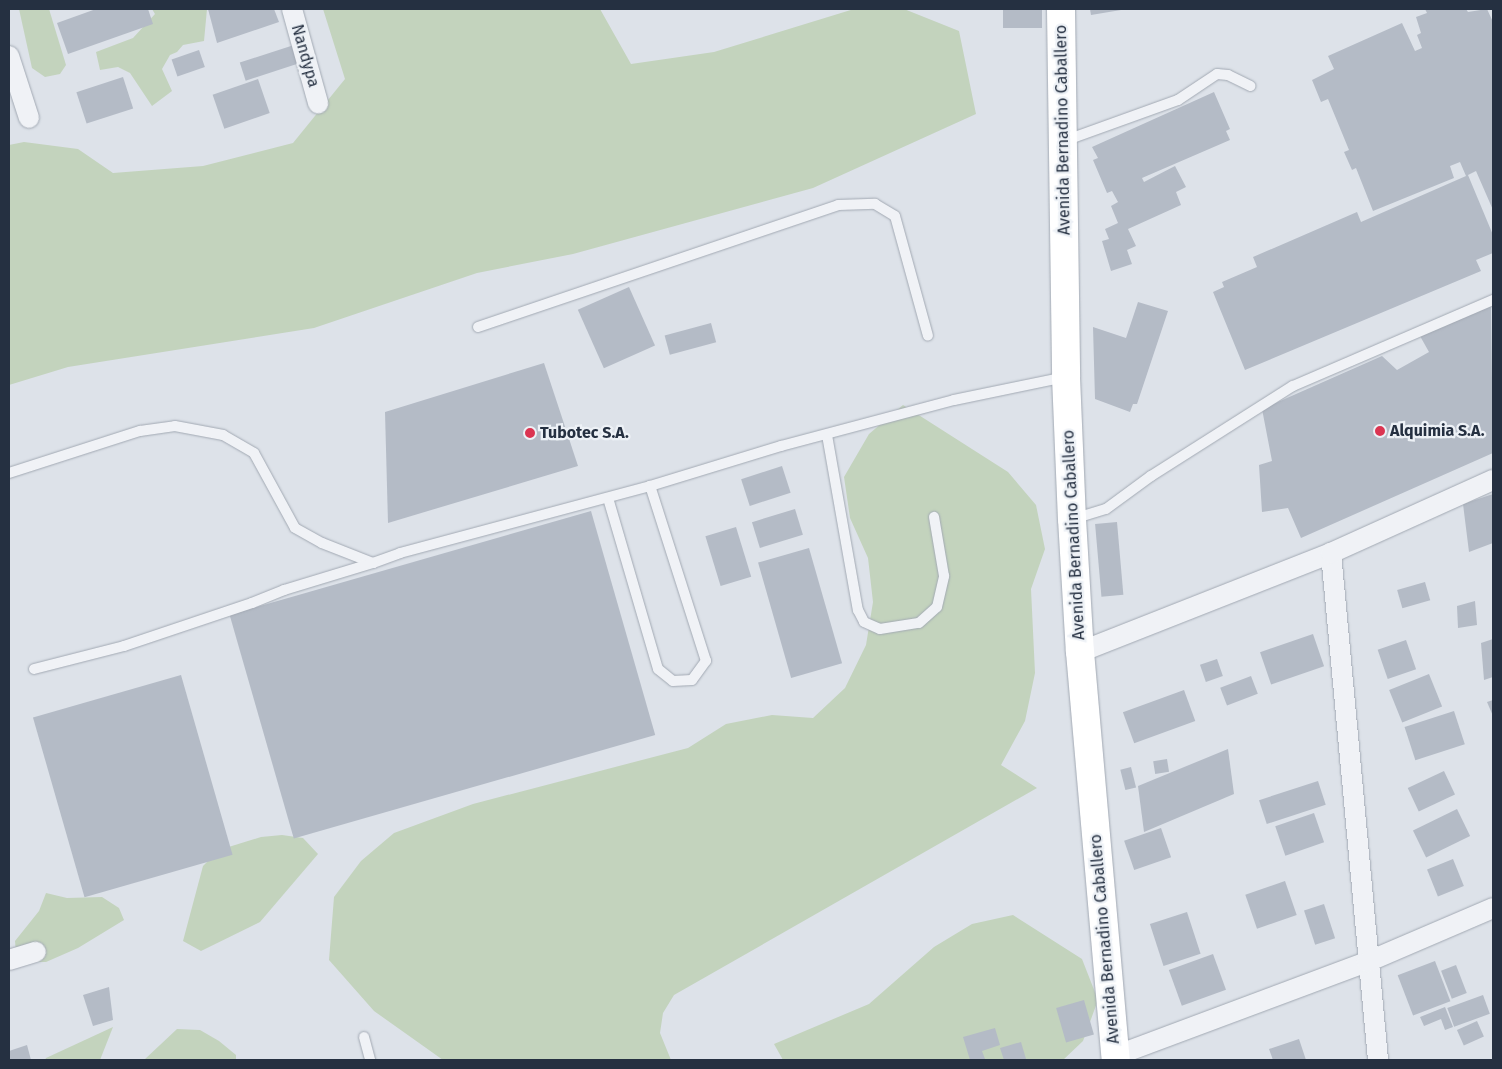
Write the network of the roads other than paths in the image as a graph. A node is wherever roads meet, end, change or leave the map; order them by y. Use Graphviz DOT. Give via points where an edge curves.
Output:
graph roads {
  1 [pos="292,9"];
  2 [pos="1061,9"];
  3 [pos="9,56"];
  4 [pos="1251,86"];
  5 [pos="318,103"];
  6 [pos="29,118"];
  7 [pos="1063,141"];
  8 [pos="1493,300"];
  9 [pos="478,327"];
  10 [pos="928,336"];
  11 [pos="1066,376"];
  12 [pos="827,435"];
  13 [pos="9,473"];
  14 [pos="1493,480"];
  15 [pos="650,486"];
  16 [pos="608,498"];
  17 [pos="934,517"];
  18 [pos="1072,519"];
  19 [pos="1331,553"];
  20 [pos="373,563"];
  21 [pos="1080,652"];
  22 [pos="34,669"];
  23 [pos="1493,908"];
  24 [pos="36,952"];
  25 [pos="9,960"];
  26 [pos="1367,962"];
  27 [pos="364,1037"];
  28 [pos="1116,1058"];
  29 [pos="370,1060"];
  30 [pos="1378,1060"];
  1 -- 5 [label="street, Nandypa"];
  2 -- 7 [label="main road, Avenida Bernadino Caballero"];
  3 -- 6 [label="street"];
  4 -- 7 [label="lane" via="1228,75 1217,74 1178,100"];
  7 -- 11 [label="main road, Avenida Bernadino Caballero"];
  8 -- 18 [label="lane" via="1293,386 1151,476 1106,509"];
  9 -- 10 [label="lane" via="838,205 875,204 895,216"];
  11 -- 12 [label="lane" via="954,400"];
  11 -- 18 [label="main road, Avenida Bernadino Caballero"];
  12 -- 15 [label="lane"];
  12 -- 17 [label="lane" via="858,610 864,622 880,629 919,623 937,607 944,576"];
  13 -- 20 [label="lane" via="140,431 175,426 223,435 254,453 295,528 322,543"];
  14 -- 19 [label="street"];
  15 -- 16 [label="lane"];
  15 -- 16 [label="lane" via="706,661 692,680 673,681 658,669"];
  16 -- 20 [label="lane" via="400,552"];
  18 -- 21 [label="main road, Avenida Bernadino Caballero"];
  19 -- 21 [label="street"];
  19 -- 26 [label="street"];
  20 -- 22 [label="lane" via="284,590 124,646"];
  21 -- 28 [label="main road, Avenida Bernadino Caballero"];
  23 -- 26 [label="street"];
  24 -- 25 [label="street"];
  26 -- 28 [label="street"];
  26 -- 30 [label="street"];
  27 -- 29 [label="lane"];
}
